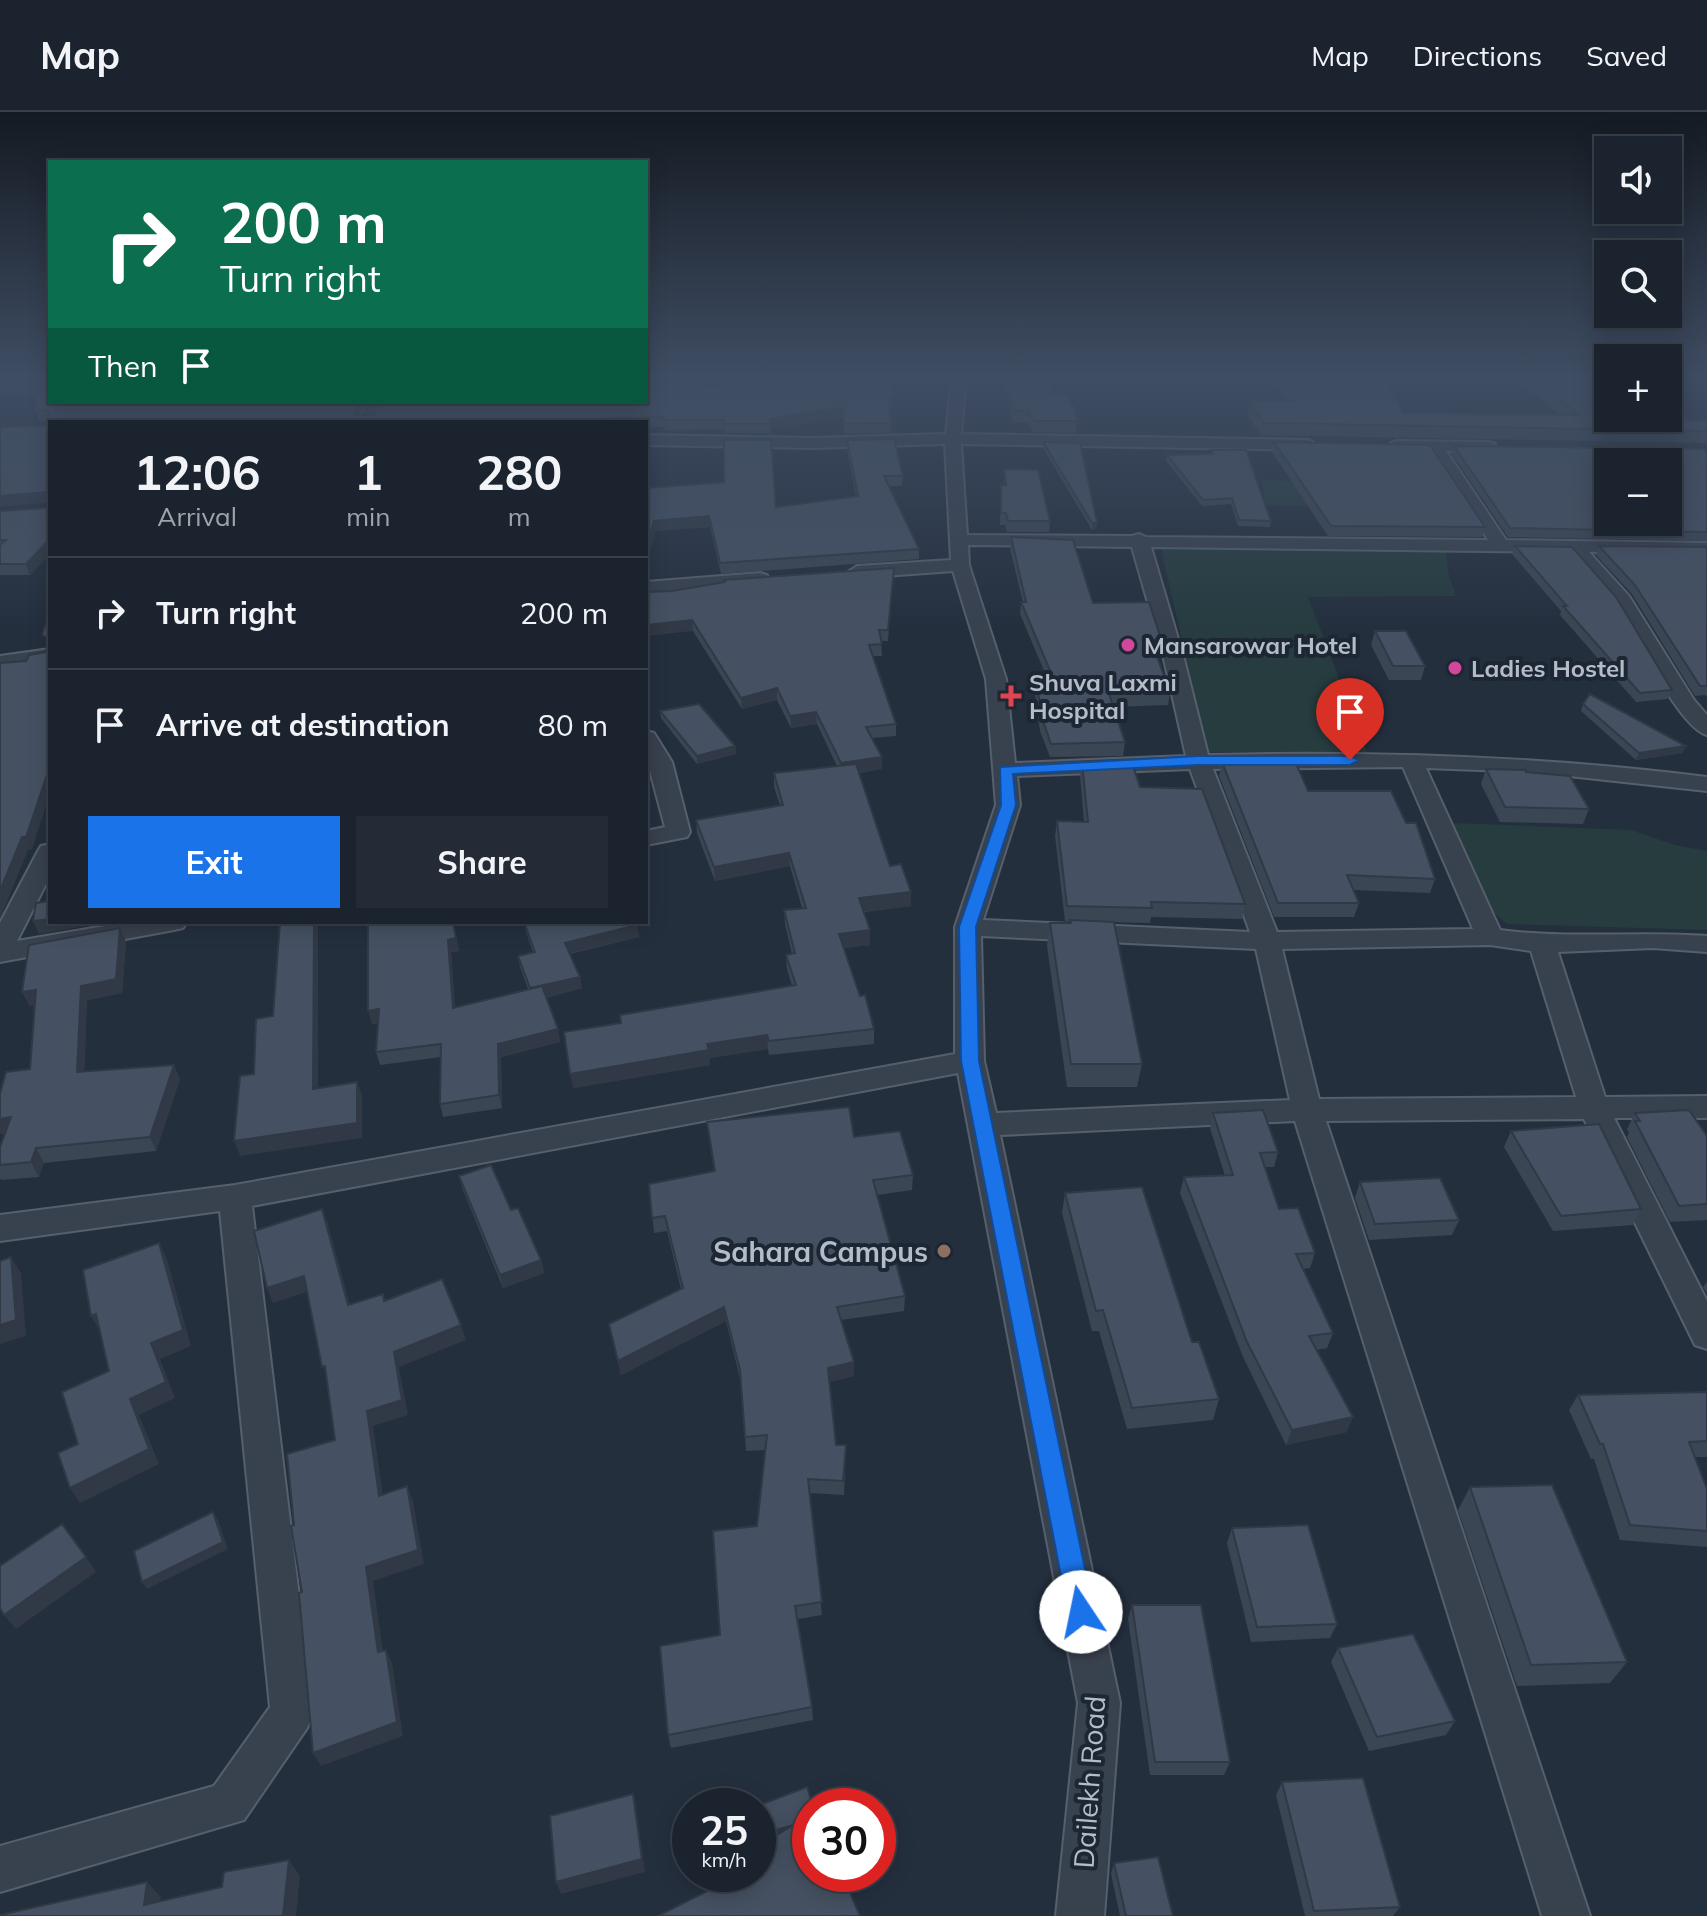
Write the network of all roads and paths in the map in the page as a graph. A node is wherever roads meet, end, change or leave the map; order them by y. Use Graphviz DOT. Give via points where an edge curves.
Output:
graph roads {
  1 [pos="954,461"];
  2 [pos="1444,461"];
  3 [pos="1139,539"];
  4 [pos="1501,546"];
  5 [pos="1575,547"];
  6 [pos="1686,548"];
  7 [pos="1707,548"];
  8 [pos="959,552"];
  9 [pos="1707,571"];
  10 [pos="832,574"];
  11 [pos="786,577"];
  12 [pos="648,588"];
  13 [pos="48,655"];
  14 [pos="0,662"];
  15 [pos="1707,728"];
  16 [pos="648,741"];
  17 [pos="1198,760"];
  18 [pos="1411,760"];
  19 [pos="1005,770"];
  20 [pos="1707,784"];
  21 [pos="648,838"];
  22 [pos="48,855"];
  23 [pos="162,924"];
  24 [pos="968,927"];
  25 [pos="1490,937"];
  26 [pos="1267,941"];
  27 [pos="1542,944"];
  28 [pos="1707,944"];
  29 [pos="0,951"];
  30 [pos="970,1061"];
  31 [pos="1707,1107"];
  32 [pos="1307,1110"];
  33 [pos="1595,1111"];
  34 [pos="985,1125"];
  35 [pos="235,1197"];
  36 [pos="0,1228"];
  37 [pos="1707,1335"];
  38 [pos="0,1869"];
  39 [pos="1080,1916"];
  40 [pos="1566,1916"];
  1 -- 8 [label="street, Dailekh Road"];
  2 -- 4 [label="street"];
  3 -- 4 [label="street"];
  3 -- 8 [label="street"];
  3 -- 17 [label="street"];
  4 -- 5 [label="street"];
  5 -- 6 [label="street"];
  5 -- 15 [label="street" via="1622,600 1685,703"];
  6 -- 7 [label="street"];
  6 -- 9 [label="street"];
  8 -- 10 [label="street"];
  8 -- 19 [label="street, Dailekh Road" via="996,679"];
  11 -- 12 [label="street"];
  13 -- 14 [label="street"];
  16 -- 21 [label="street" via="661,762 678,832"];
  17 -- 18 [label="street"];
  17 -- 19 [label="street"];
  17 -- 26 [label="street"];
  18 -- 20 [label="street" via="1605,771"];
  18 -- 25 [label="street"];
  19 -- 24 [label="street, Dailekh Road" via="1008,805"];
  22 -- 29 [label="street"];
  23 -- 29 [label="street"];
  24 -- 26 [label="street"];
  24 -- 30 [label="street, Dailekh Road"];
  25 -- 26 [label="street"];
  25 -- 27 [label="street"];
  26 -- 32 [label="street"];
  27 -- 28 [label="street"];
  27 -- 33 [label="street"];
  30 -- 34 [label="street, Dailekh Road"];
  30 -- 35 [label="street"];
  31 -- 33 [label="street"];
  32 -- 33 [label="street"];
  32 -- 34 [label="street"];
  32 -- 40 [label="street"];
  33 -- 37 [label="street"];
  34 -- 39 [label="street, Dailekh Road" via="1099,1703"];
  35 -- 36 [label="street"];
  35 -- 38 [label="street" via="292,1713 228,1804"];
}
